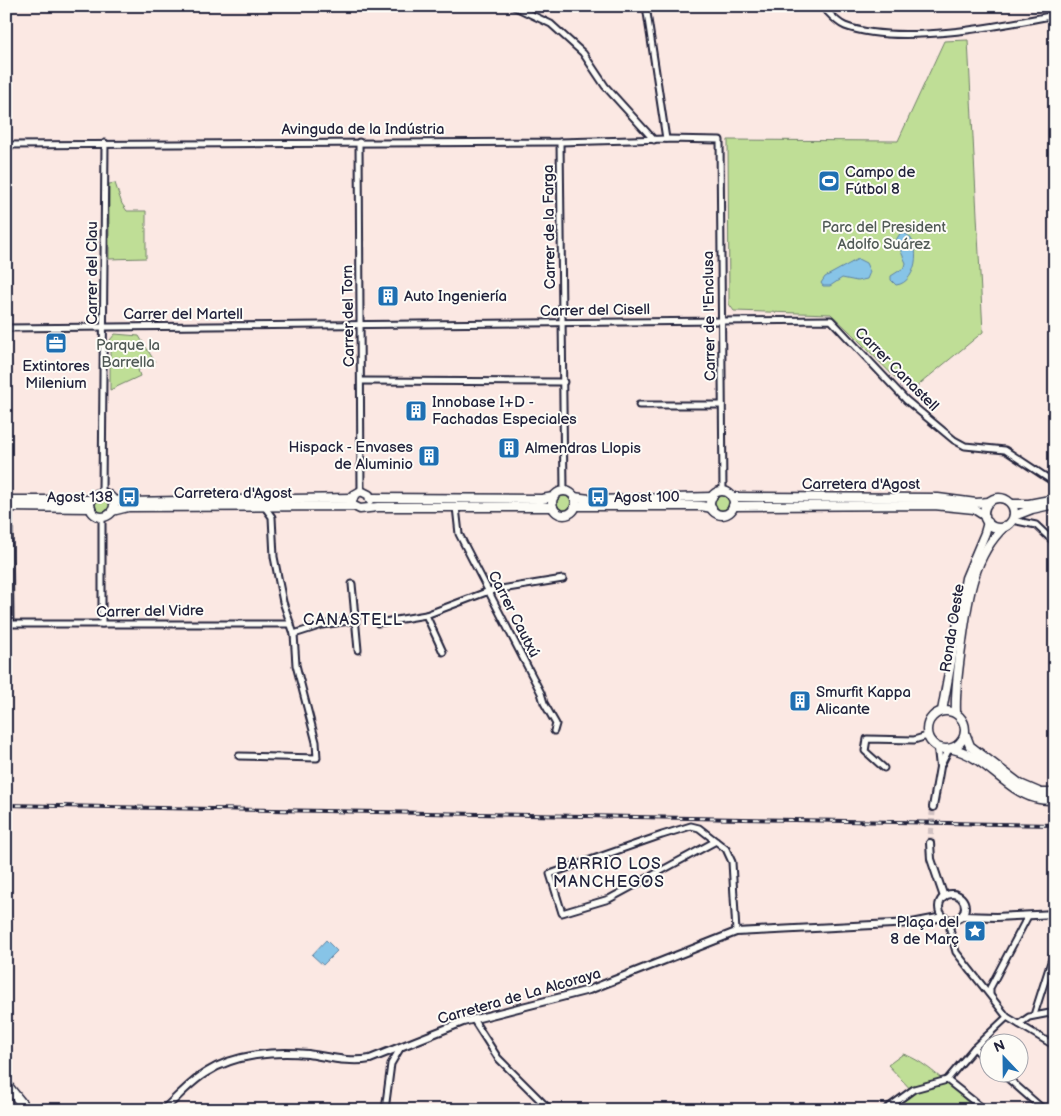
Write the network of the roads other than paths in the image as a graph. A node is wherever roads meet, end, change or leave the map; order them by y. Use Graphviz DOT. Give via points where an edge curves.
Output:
graph roads {
  1 [pos="512,6"];
  2 [pos="646,6"];
  3 [pos="822,6"];
  4 [pos="1055,15"];
  5 [pos="666,138"];
  6 [pos="654,140"];
  7 [pos="720,140"];
  8 [pos="359,142"];
  9 [pos="560,142"];
  10 [pos="105,143"];
  11 [pos="6,145"];
  12 [pos="831,320"];
  13 [pos="722,322"];
  14 [pos="563,323"];
  15 [pos="360,324"];
  16 [pos="104,326"];
  17 [pos="6,328"];
  18 [pos="361,381"];
  19 [pos="564,382"];
  20 [pos="639,405"];
  21 [pos="722,405"];
  22 [pos="1055,483"];
  23 [pos="361,491"];
  24 [pos="564,491"];
  25 [pos="723,491"];
  26 [pos="102,493"];
  27 [pos="553,497"];
  28 [pos="574,497"];
  29 [pos="712,497"];
  30 [pos="732,497"];
  31 [pos="370,498"];
  32 [pos="1055,498"];
  33 [pos="113,500"];
  34 [pos="353,502"];
  35 [pos="989,502"];
  36 [pos="7,504"];
  37 [pos="91,504"];
  38 [pos="1012,504"];
  39 [pos="1055,504"];
  40 [pos="264,506"];
  41 [pos="281,506"];
  42 [pos="575,506"];
  43 [pos="733,506"];
  44 [pos="367,507"];
  45 [pos="456,507"];
  46 [pos="552,507"];
  47 [pos="712,508"];
  48 [pos="112,511"];
  49 [pos="102,517"];
  50 [pos="272,517"];
  51 [pos="1013,518"];
  52 [pos="986,519"];
  53 [pos="1005,526"];
  54 [pos="1055,543"];
  55 [pos="563,579"];
  56 [pos="352,584"];
  57 [pos="488,592"];
  58 [pos="426,615"];
  59 [pos="356,620"];
  60 [pos="378,623"];
  61 [pos="8,624"];
  62 [pos="102,624"];
  63 [pos="291,624"];
  64 [pos="294,634"];
  65 [pos="358,650"];
  66 [pos="443,652"];
  67 [pos="942,711"];
  68 [pos="956,713"];
  69 [pos="554,731"];
  70 [pos="965,733"];
  71 [pos="927,736"];
  72 [pos="938,749"];
  73 [pos="950,749"];
  74 [pos="240,756"];
  75 [pos="884,768"];
  76 [pos="940,768"];
  77 [pos="1055,793"];
  78 [pos="1055,800"];
  79 [pos="933,807"];
  80 [pos="716,841"];
  81 [pos="930,843"];
  82 [pos="947,895"];
  83 [pos="939,908"];
  84 [pos="966,909"];
  85 [pos="1055,914"];
  86 [pos="962,916"];
  87 [pos="1028,916"];
  88 [pos="943,917"];
  89 [pos="980,917"];
  90 [pos="925,919"];
  91 [pos="952,920"];
  92 [pos="736,932"];
  93 [pos="1055,949"];
  94 [pos="990,994"];
  95 [pos="1055,1012"];
  96 [pos="1007,1016"];
  97 [pos="1032,1016"];
  98 [pos="473,1019"];
  99 [pos="1019,1024"];
  100 [pos="1055,1036"];
  101 [pos="1052,1045"];
  102 [pos="401,1047"];
  103 [pos="974,1048"];
  104 [pos="978,1052"];
  105 [pos="947,1080"];
  106 [pos="6,1084"];
  107 [pos="1014,1084"];
  108 [pos="26,1110"];
  109 [pos="163,1110"];
  110 [pos="385,1110"];
  111 [pos="550,1110"];
  112 [pos="885,1110"];
  113 [pos="985,1110"];
  114 [pos="1044,1110"];
  1 -- 6 [label="street" via="551,24 583,53 605,86"];
  2 -- 5 [label="street"];
  3 -- 4 [label="street" via="844,26 892,34 993,28"];
  5 -- 6 [label="street, Avinguda de la Indústria"];
  5 -- 7 [label="street, Avinguda de la Indústria"];
  6 -- 9 [label="street, Avinguda de la Indústria"];
  7 -- 13 [label="street, Carrer de l'Enclusa"];
  8 -- 9 [label="street, Avinguda de la Indústria"];
  8 -- 10 [label="street, Avinguda de la Indústria"];
  8 -- 15 [label="street, Carrer del Torn"];
  9 -- 14 [label="street, Carrer de la Farga"];
  10 -- 11 [label="street, Avinguda de la Indústria"];
  10 -- 16 [label="street, Carrer del Clau"];
  12 -- 13 [label="street, Carrer del Cisell"];
  12 -- 22 [label="street, Carrer Canastell" via="906,400 954,440 965,446 1005,450"];
  13 -- 14 [label="street, Carrer del Cisell"];
  13 -- 21 [label="street, Carrer de l'Enclusa"];
  14 -- 15 [label="street, Carrer del Cisell"];
  14 -- 19 [label="street, Carrer de la Farga"];
  15 -- 16 [label="street, Carrer del Martell"];
  15 -- 18 [label="street, Carrer del Torn"];
  16 -- 17 [label="street, Carrer del Martell"];
  16 -- 26 [label="street, Carrer del Clau"];
  18 -- 19 [label="street"];
  18 -- 23 [label="street, Carrer del Torn"];
  19 -- 24 [label="street, Carrer de la Farga"];
  20 -- 21 [label="street"];
  21 -- 25 [label="street, Carrer de l'Enclusa"];
  23 -- 31 [label="main road"];
  23 -- 34 [label="main road" via="357,492"];
  24 -- 27 [label="main road"];
  24 -- 28 [label="main road"];
  25 -- 29 [label="main road"];
  25 -- 30 [label="main road"];
  26 -- 33 [label="main road"];
  26 -- 37 [label="main road" via="96,495"];
  27 -- 31 [label="main road"];
  27 -- 46 [label="main road"];
  28 -- 29 [label="main road" via="597,500"];
  28 -- 42 [label="main road"];
  29 -- 47 [label="main road"];
  30 -- 35 [label="main road, Carretera d'Agost" via="938,498"];
  30 -- 43 [label="main road"];
  31 -- 44 [label="main road"];
  32 -- 38 [label="main road"];
  33 -- 34 [label="main road, Carretera d'Agost"];
  33 -- 48 [label="main road"];
  34 -- 41 [label="main road, Carretera d'Agost"];
  34 -- 44 [label="main road" via="360,509"];
  35 -- 38 [label="main road" via="1001,498"];
  35 -- 52 [label="main road" via="985,508"];
  36 -- 37 [label="main road"];
  36 -- 61 [label="street, Carrer del Vidre"];
  37 -- 49 [label="main road" via="96,515"];
  38 -- 51 [label="main road"];
  39 -- 51 [label="main road" via="1032,509"];
  40 -- 41 [label="main road, Carretera d'Agost"];
  40 -- 48 [label="main road, Carretera d'Agost" via="128,507"];
  40 -- 50 [label="street"];
  41 -- 50 [label="street"];
  42 -- 46 [label="main road" via="564,515"];
  42 -- 47 [label="main road"];
  43 -- 47 [label="main road" via="721,514"];
  43 -- 52 [label="main road, Carretera d'Agost" via="934,505 974,509"];
  44 -- 45 [label="main road"];
  45 -- 46 [label="main road"];
  45 -- 57 [label="street, Carrer Cautxú" via="459,534"];
  48 -- 49 [label="main road"];
  49 -- 62 [label="street"];
  50 -- 63 [label="street" via="274,557"];
  51 -- 53 [label="main road"];
  51 -- 54 [label="street" via="1036,525"];
  52 -- 53 [label="main road" via="996,527"];
  52 -- 67 [label="main road, Ronda Oeste" via="986,533 966,578"];
  53 -- 68 [label="main road, Ronda Oeste" via="993,537 971,587 956,687"];
  55 -- 57 [label="street"];
  56 -- 59 [label="street"];
  57 -- 58 [label="street"];
  57 -- 69 [label="street, Carrer Cautxú" via="556,724"];
  58 -- 60 [label="street"];
  58 -- 66 [label="street"];
  59 -- 64 [label="street" via="322,625"];
  59 -- 65 [label="street"];
  61 -- 62 [label="street, Carrer del Vidre"];
  62 -- 63 [label="street, Carrer del Vidre"];
  63 -- 64 [label="street"];
  64 -- 74 [label="street" via="296,665 316,742 317,758"];
  67 -- 68 [label="main road"];
  67 -- 71 [label="main road, Ronda Oeste" via="930,719"];
  68 -- 70 [label="main road, Ronda Oeste" via="964,724"];
  70 -- 73 [label="main road" via="961,743"];
  70 -- 77 [label="main road, Ronda Oeste" via="970,746 1020,784 1041,793"];
  71 -- 72 [label="main road"];
  71 -- 75 [label="street" via="914,740 868,739 865,752"];
  72 -- 73 [label="main road"];
  72 -- 76 [label="street"];
  73 -- 76 [label="street"];
  73 -- 78 [label="main road" via="966,752 1015,789 1036,799"];
  76 -- 79 [label="street"];
  80 -- 80 [label="street" via="609,899 562,913 550,874 691,826"];
  80 -- 92 [label="street" via="726,849 732,862"];
  81 -- 82 [label="street" via="931,859"];
  82 -- 83 [label="street"];
  82 -- 84 [label="street" via="961,897"];
  83 -- 88 [label="street"];
  83 -- 90 [label="street, Carretera de La Alcoraya"];
  84 -- 86 [label="street"];
  84 -- 89 [label="street"];
  85 -- 87 [label="street"];
  86 -- 89 [label="street"];
  86 -- 91 [label="street"];
  87 -- 89 [label="street"];
  87 -- 94 [label="street" via="990,988"];
  88 -- 90 [label="street, Carretera de La Alcoraya"];
  88 -- 91 [label="street"];
  90 -- 92 [label="street, Carretera de La Alcoraya" via="912,923"];
  91 -- 94 [label="street" via="950,930 956,952"];
  92 -- 98 [label="street, Carretera de La Alcoraya" via="589,990"];
  93 -- 97 [label="street"];
  94 -- 96 [label="street"];
  95 -- 97 [label="street"];
  96 -- 99 [label="street"];
  96 -- 103 [label="street"];
  97 -- 99 [label="street"];
  98 -- 102 [label="street, Carretera de La Alcoraya"];
  98 -- 111 [label="street" via="498,1058"];
  99 -- 101 [label="street"];
  100 -- 101 [label="street"];
  102 -- 109 [label="street, Carretera de La Alcoraya" via="364,1060 268,1053 224,1063 206,1072"];
  102 -- 110 [label="street" via="391,1064"];
  103 -- 104 [label="street"];
  103 -- 105 [label="street"];
  105 -- 112 [label="street" via="914,1089"];
  105 -- 113 [label="street"];
  106 -- 108 [label="main road"];
  107 -- 114 [label="street"];
}
